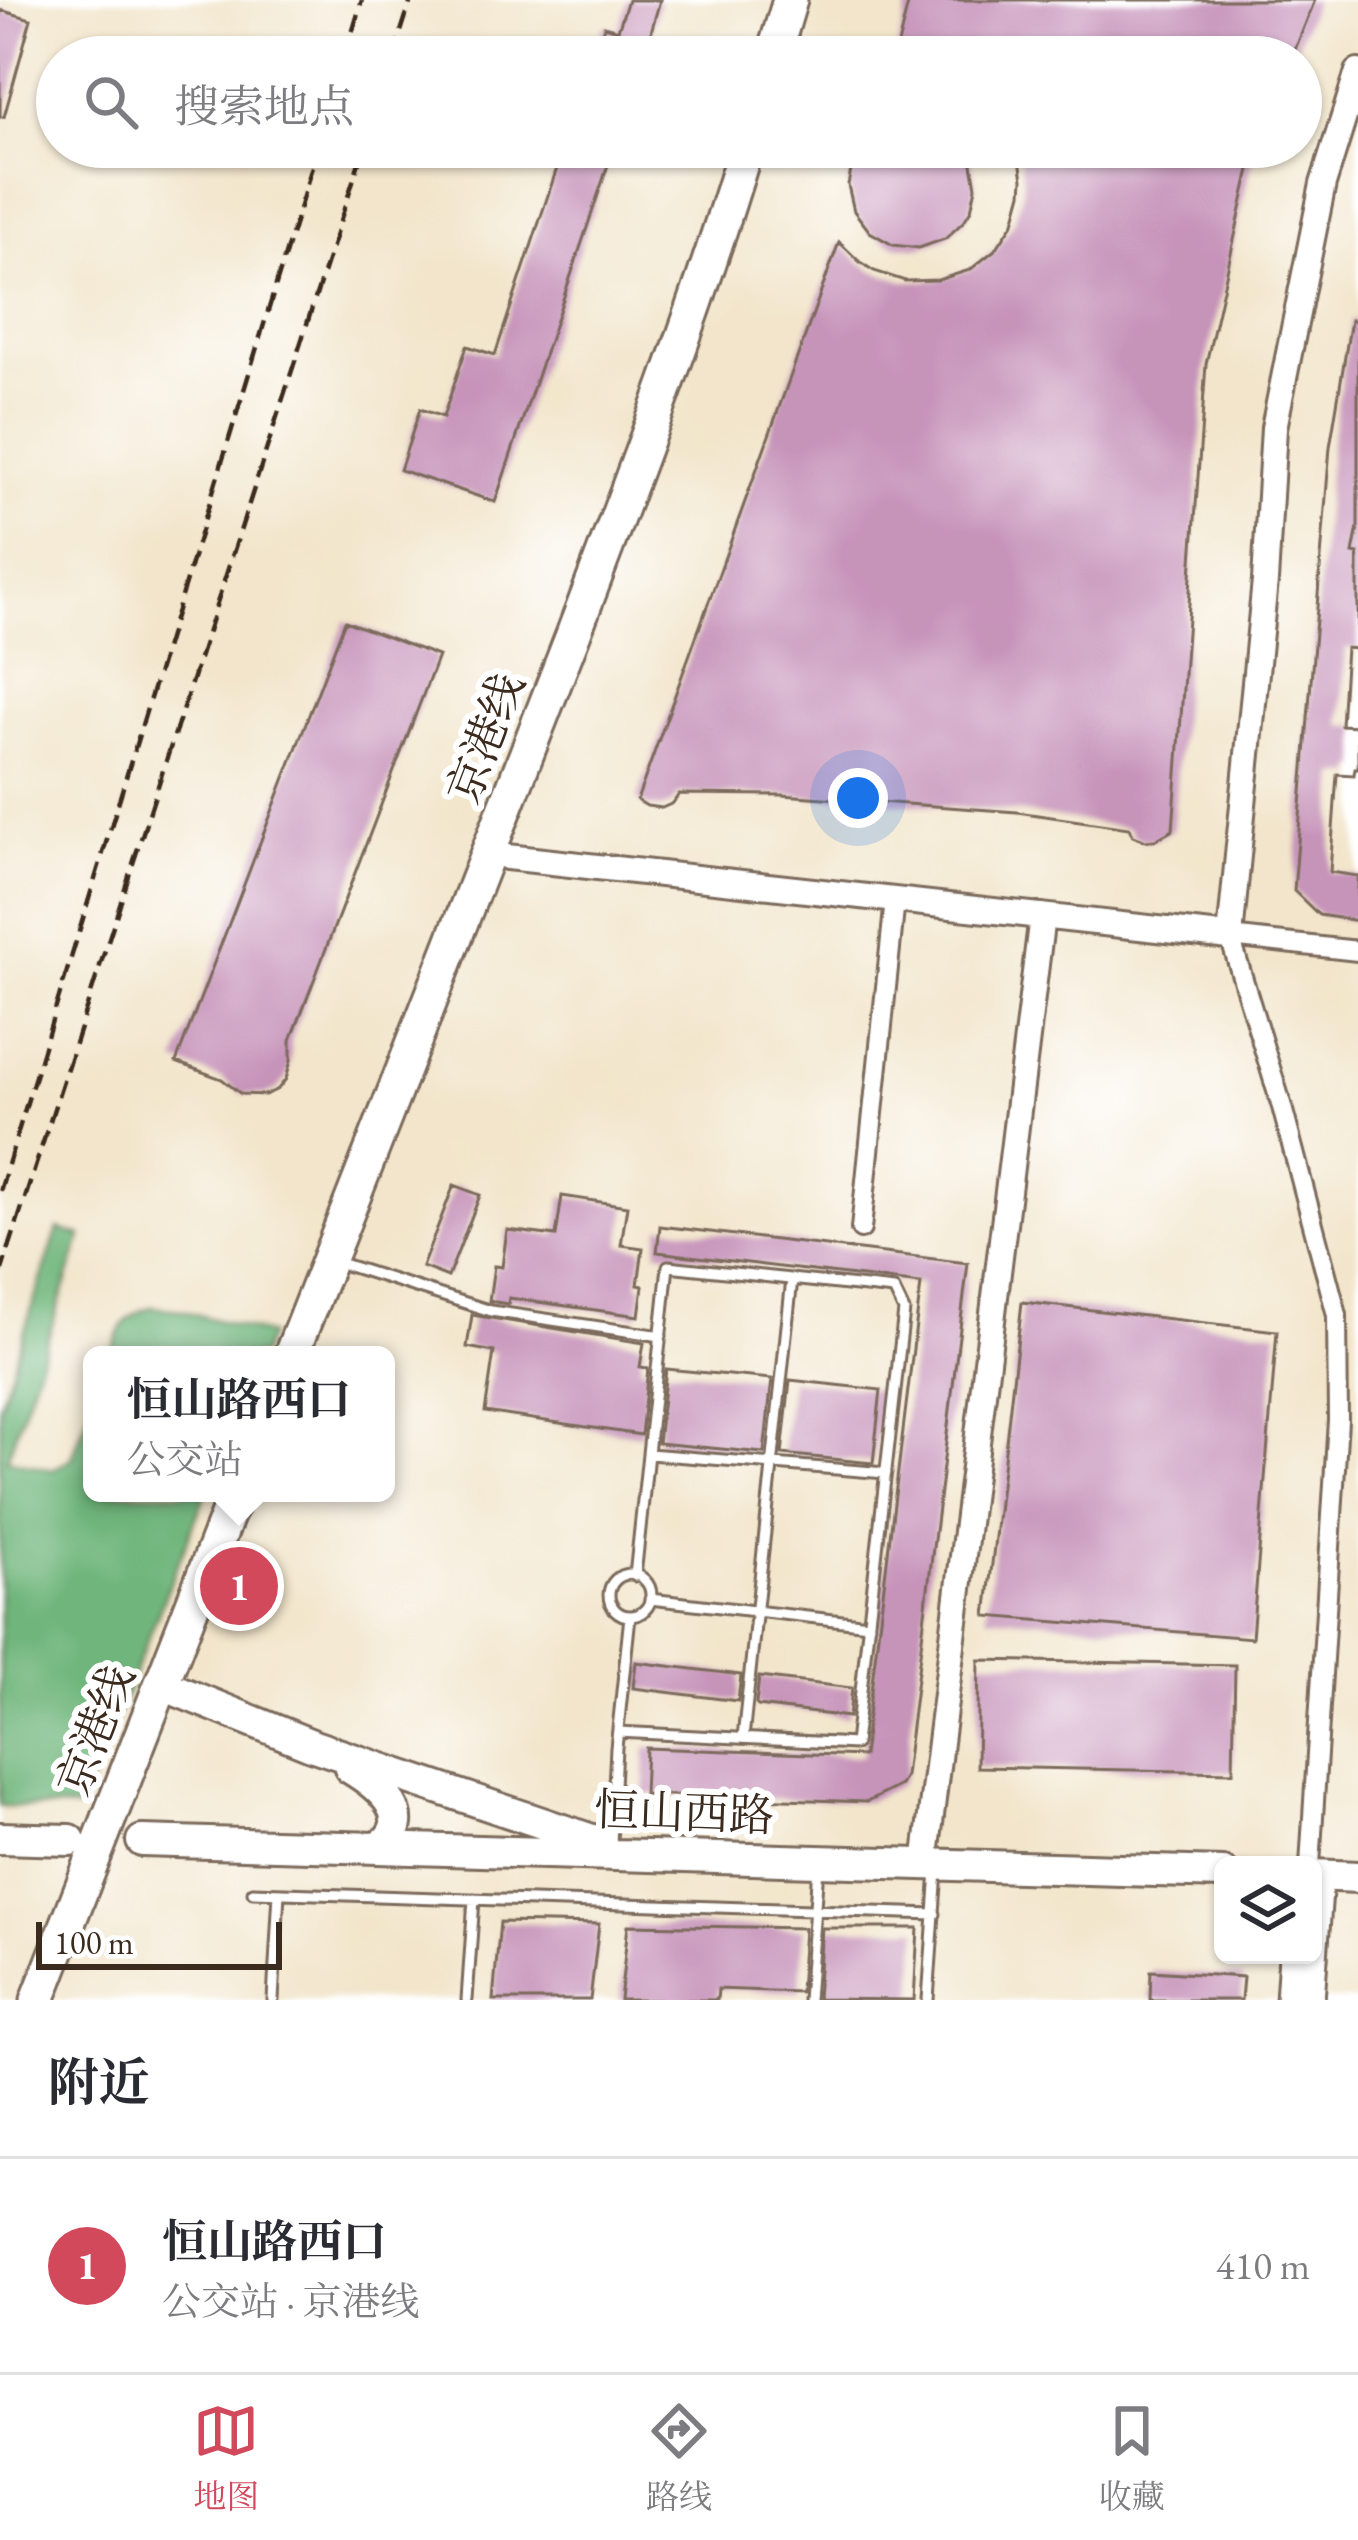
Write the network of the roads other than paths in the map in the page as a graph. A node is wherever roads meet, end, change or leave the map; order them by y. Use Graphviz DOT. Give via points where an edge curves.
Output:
graph roads {
  1 [pos="790,0"];
  2 [pos="809,0"];
  3 [pos="779,36"];
  4 [pos="799,36"];
  5 [pos="1358,72"];
  6 [pos="739,168"];
  7 [pos="758,168"];
  8 [pos="507,857"];
  9 [pos="895,900"];
  10 [pos="1042,916"];
  11 [pos="1230,937"];
  12 [pos="1358,951"];
  13 [pos="861,1229"];
  14 [pos="346,1265"];
  15 [pos="793,1279"];
  16 [pos="661,1336"];
  17 [pos="295,1346"];
  18 [pos="314,1346"];
  19 [pos="649,1454"];
  20 [pos="772,1464"];
  21 [pos="886,1474"];
  22 [pos="232,1502"];
  23 [pos="252,1502"];
  24 [pos="635,1576"];
  25 [pos="650,1599"];
  26 [pos="757,1611"];
  27 [pos="630,1616"];
  28 [pos="868,1624"];
  29 [pos="178,1690"];
  30 [pos="618,1732"];
  31 [pos="743,1738"];
  32 [pos="314,1746"];
  33 [pos="0,1838"];
  34 [pos="70,1840"];
  35 [pos="142,1841"];
  36 [pos="611,1845"];
  37 [pos="378,1848"];
  38 [pos="662,1856"];
  39 [pos="1315,1856"];
  40 [pos="818,1861"];
  41 [pos="931,1864"];
  42 [pos="1214,1873"];
  43 [pos="1322,1873"];
  44 [pos="1358,1877"];
  45 [pos="253,1892"];
  46 [pos="279,1893"];
  47 [pos="474,1899"];
  48 [pos="814,1910"];
  49 [pos="934,1914"];
  50 [pos="1292,1964"];
  51 [pos="1311,1964"];
  52 [pos="38,2000"];
  53 [pos="58,2000"];
  54 [pos="273,2000"];
  55 [pos="467,2000"];
  56 [pos="808,2000"];
  57 [pos="928,2000"];
  58 [pos="1290,2000"];
  59 [pos="1310,2000"];
  1 -- 3 [label="highway"];
  2 -- 4 [label="highway"];
  5 -- 11 [label="street" via="1323,184 1274,428"];
  6 -- 17 [label="highway, 京港线" via="639,462"];
  7 -- 8 [label="highway, 京港线" via="656,469"];
  8 -- 9 [label="street"];
  8 -- 14 [label="highway, 京港线"];
  9 -- 10 [label="street"];
  9 -- 13 [label="street"];
  10 -- 11 [label="street"];
  10 -- 41 [label="street"];
  11 -- 12 [label="street"];
  11 -- 39 [label="street" via="1337,1315"];
  14 -- 16 [label="lane" via="490,1311"];
  14 -- 18 [label="highway, 京港线"];
  15 -- 16 [label="lane" via="668,1266"];
  15 -- 20 [label="lane"];
  15 -- 21 [label="lane" via="894,1290 900,1298"];
  16 -- 19 [label="lane"];
  19 -- 20 [label="lane"];
  19 -- 24 [label="lane"];
  20 -- 21 [label="lane"];
  20 -- 26 [label="lane"];
  21 -- 28 [label="lane"];
  22 -- 52 [label="highway, 京港线"];
  23 -- 29 [label="highway, 京港线"];
  24 -- 25 [label="lane"];
  24 -- 27 [label="lane" via="618,1578 610,1589 614,1609"];
  25 -- 26 [label="lane"];
  25 -- 27 [label="lane"];
  26 -- 28 [label="lane"];
  26 -- 31 [label="lane"];
  27 -- 30 [label="lane"];
  28 -- 31 [label="lane" via="855,1744"];
  29 -- 32 [label="main road"];
  29 -- 53 [label="highway, 京港线"];
  30 -- 31 [label="lane"];
  30 -- 36 [label="lane"];
  32 -- 36 [label="main road"];
  32 -- 37 [label="main road" via="386,1796 396,1831"];
  33 -- 34 [label="main road"];
  35 -- 37 [label="main road, 恒山西路"];
  36 -- 38 [label="main road"];
  37 -- 38 [label="main road, 恒山西路"];
  38 -- 40 [label="main road, 恒山西路"];
  40 -- 41 [label="main road, 恒山西路"];
  40 -- 48 [label="lane"];
  41 -- 42 [label="main road, 恒山西路"];
  41 -- 49 [label="lane"];
  43 -- 44 [label="main road"];
  45 -- 46 [label="lane"];
  46 -- 47 [label="lane"];
  46 -- 54 [label="lane"];
  47 -- 48 [label="lane"];
  47 -- 55 [label="lane"];
  48 -- 49 [label="lane"];
  48 -- 56 [label="lane"];
  49 -- 57 [label="lane"];
  50 -- 58 [label="main road"];
  51 -- 59 [label="main road"];
}
